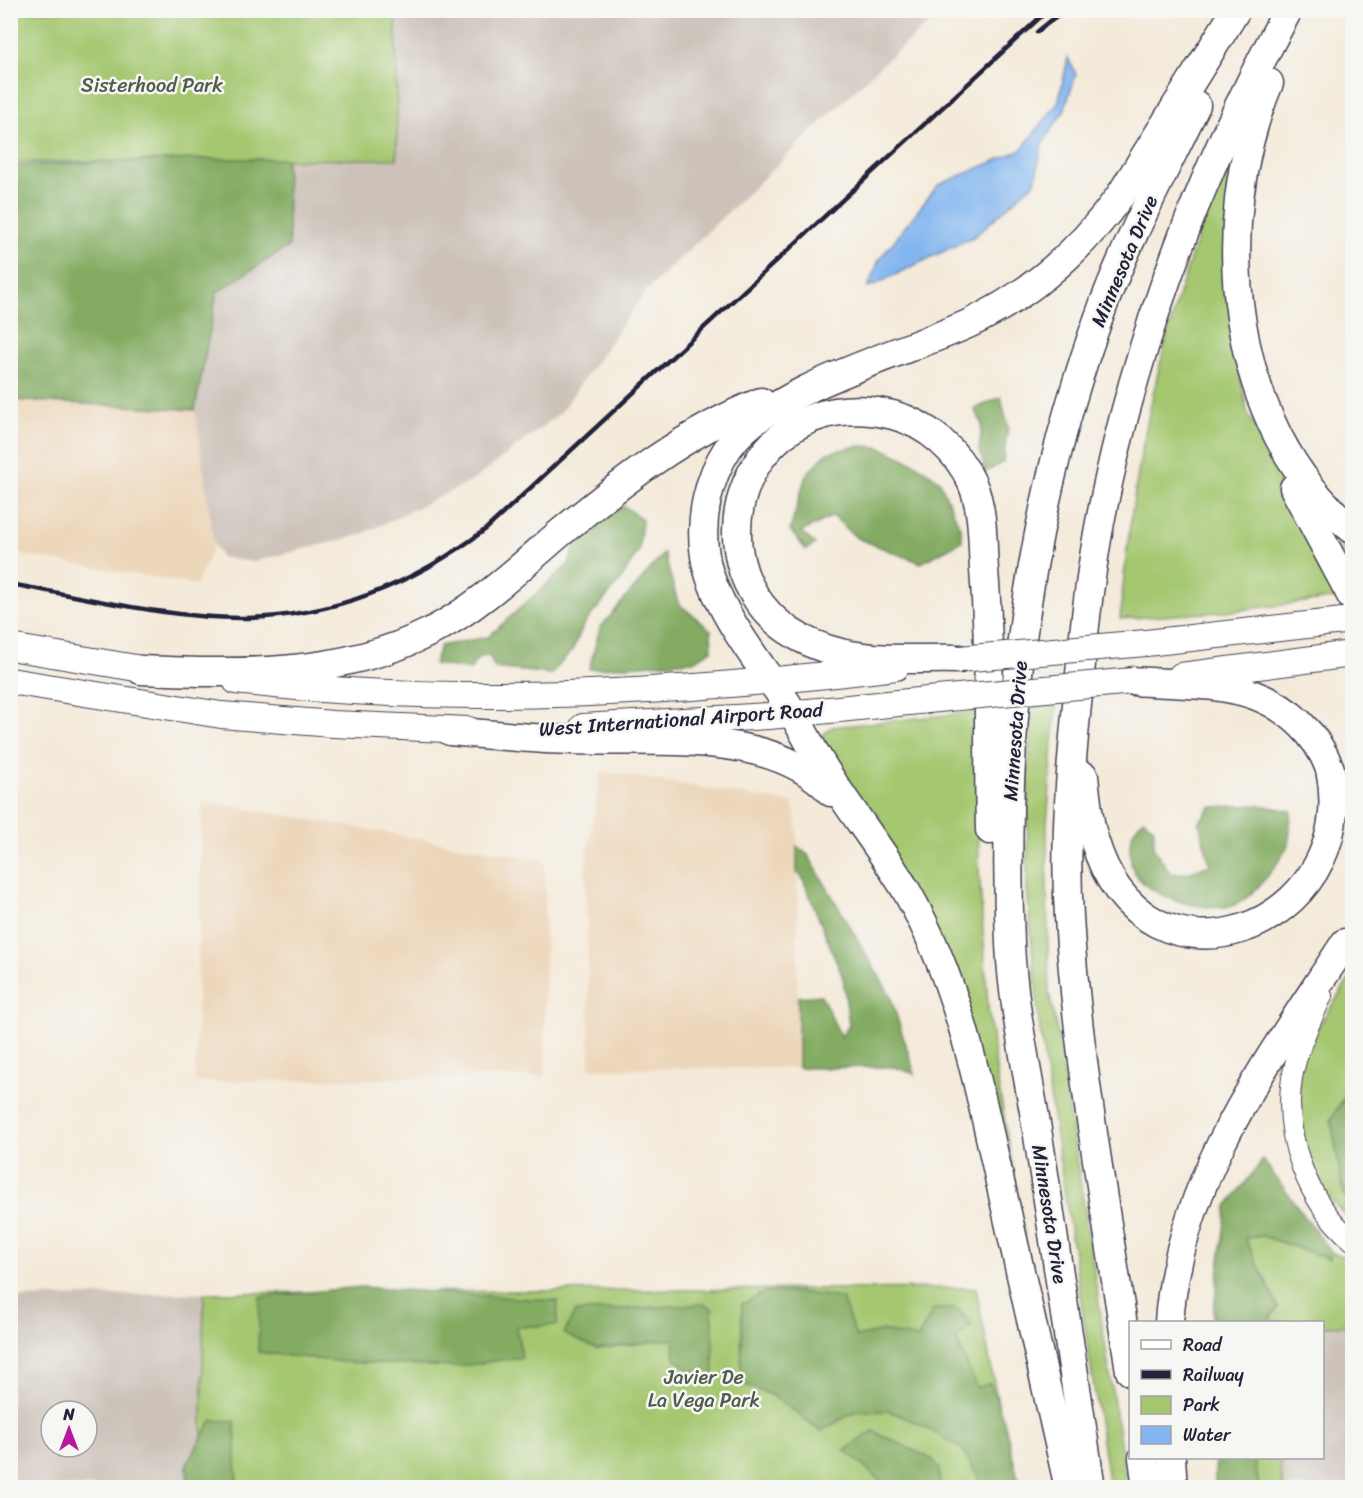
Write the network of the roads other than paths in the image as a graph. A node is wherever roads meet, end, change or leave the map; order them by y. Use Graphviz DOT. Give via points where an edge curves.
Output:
graph roads {
  1 [pos="1236,10"];
  2 [pos="1241,10"];
  3 [pos="1288,10"];
  4 [pos="1295,10"];
  5 [pos="1252,373"];
  6 [pos="839,375"];
  7 [pos="1353,529"];
  8 [pos="1353,597"];
  9 [pos="1353,620"];
  10 [pos="10,647"];
  11 [pos="1353,654"];
  12 [pos="959,659"];
  13 [pos="141,670"];
  14 [pos="10,681"];
  15 [pos="772,681"];
  16 [pos="1133,681"];
  17 [pos="1078,696"];
  18 [pos="794,714"];
  19 [pos="450,731"];
  20 [pos="863,826"];
  21 [pos="1349,935"];
  22 [pos="1011,946"];
  23 [pos="1353,1240"];
  24 [pos="1169,1321"];
  25 [pos="1129,1357"];
  26 [pos="1143,1459"];
  27 [pos="1171,1459"];
  28 [pos="1069,1488"];
  29 [pos="1091,1488"];
  30 [pos="1147,1488"];
  31 [pos="1173,1488"];
  1 -- 6 [label="highway" via="1120,196 1072,254 1026,292 975,320"];
  2 -- 22 [label="highway, Minnesota Drive" via="1127,247 1083,365 1057,451 1025,612 1013,722 1008,821"];
  3 -- 17 [label="highway" via="1202,185 1150,322 1101,517"];
  4 -- 5 [label="highway" via="1288,38 1253,124 1243,166 1238,303"];
  5 -- 7 [label="highway" via="1269,418 1304,481 1322,503"];
  5 -- 8 [label="highway" via="1262,421"];
  6 -- 13 [label="highway" via="747,408 693,435 624,482 484,597 431,631 404,643 343,663 285,671"];
  6 -- 15 [label="highway" via="777,405 741,431 717,469 709,492 703,536 709,572 724,607"];
  9 -- 12 [label="main road, West International Airport Road, bridge"];
  10 -- 13 [label="main road, West International Airport Road"];
  11 -- 16 [label="main road, West International Airport Road"];
  12 -- 15 [label="main road, West International Airport Road"];
  12 -- 22 [label="highway" via="842,653 789,633 767,614 745,578 739,558 737,517 747,478 775,443 804,422 826,414 843,410 879,412 899,417 935,436 951,450 971,483 980,510 987,612 991,850"];
  13 -- 15 [label="main road, West International Airport Road" via="338,691 496,696 646,692"];
  14 -- 19 [label="main road, West International Airport Road" via="221,715"];
  15 -- 18 [label="highway"];
  16 -- 17 [label="highway" via="1222,687 1253,695 1279,706 1300,722 1327,760 1339,805 1332,852 1306,896 1271,923 1226,935 1183,931 1148,915 1116,885 1094,840 1089,816"];
  16 -- 18 [label="main road, West International Airport Road, bridge"];
  17 -- 25 [label="highway" via="1068,913 1073,976"];
  18 -- 19 [label="main road, West International Airport Road" via="626,726"];
  18 -- 20 [label="highway"];
  19 -- 20 [label="highway" via="555,740 674,741 756,751 811,775"];
  20 -- 28 [label="highway" via="906,891 952,990 977,1082"];
  21 -- 23 [label="street" via="1302,1041 1291,1102 1292,1130 1305,1177 1316,1199"];
  21 -- 24 [label="highway" via="1215,1153 1186,1230"];
  22 -- 29 [label="highway, Minnesota Drive"];
  26 -- 30 [label="highway"];
  27 -- 31 [label="highway"];
}
